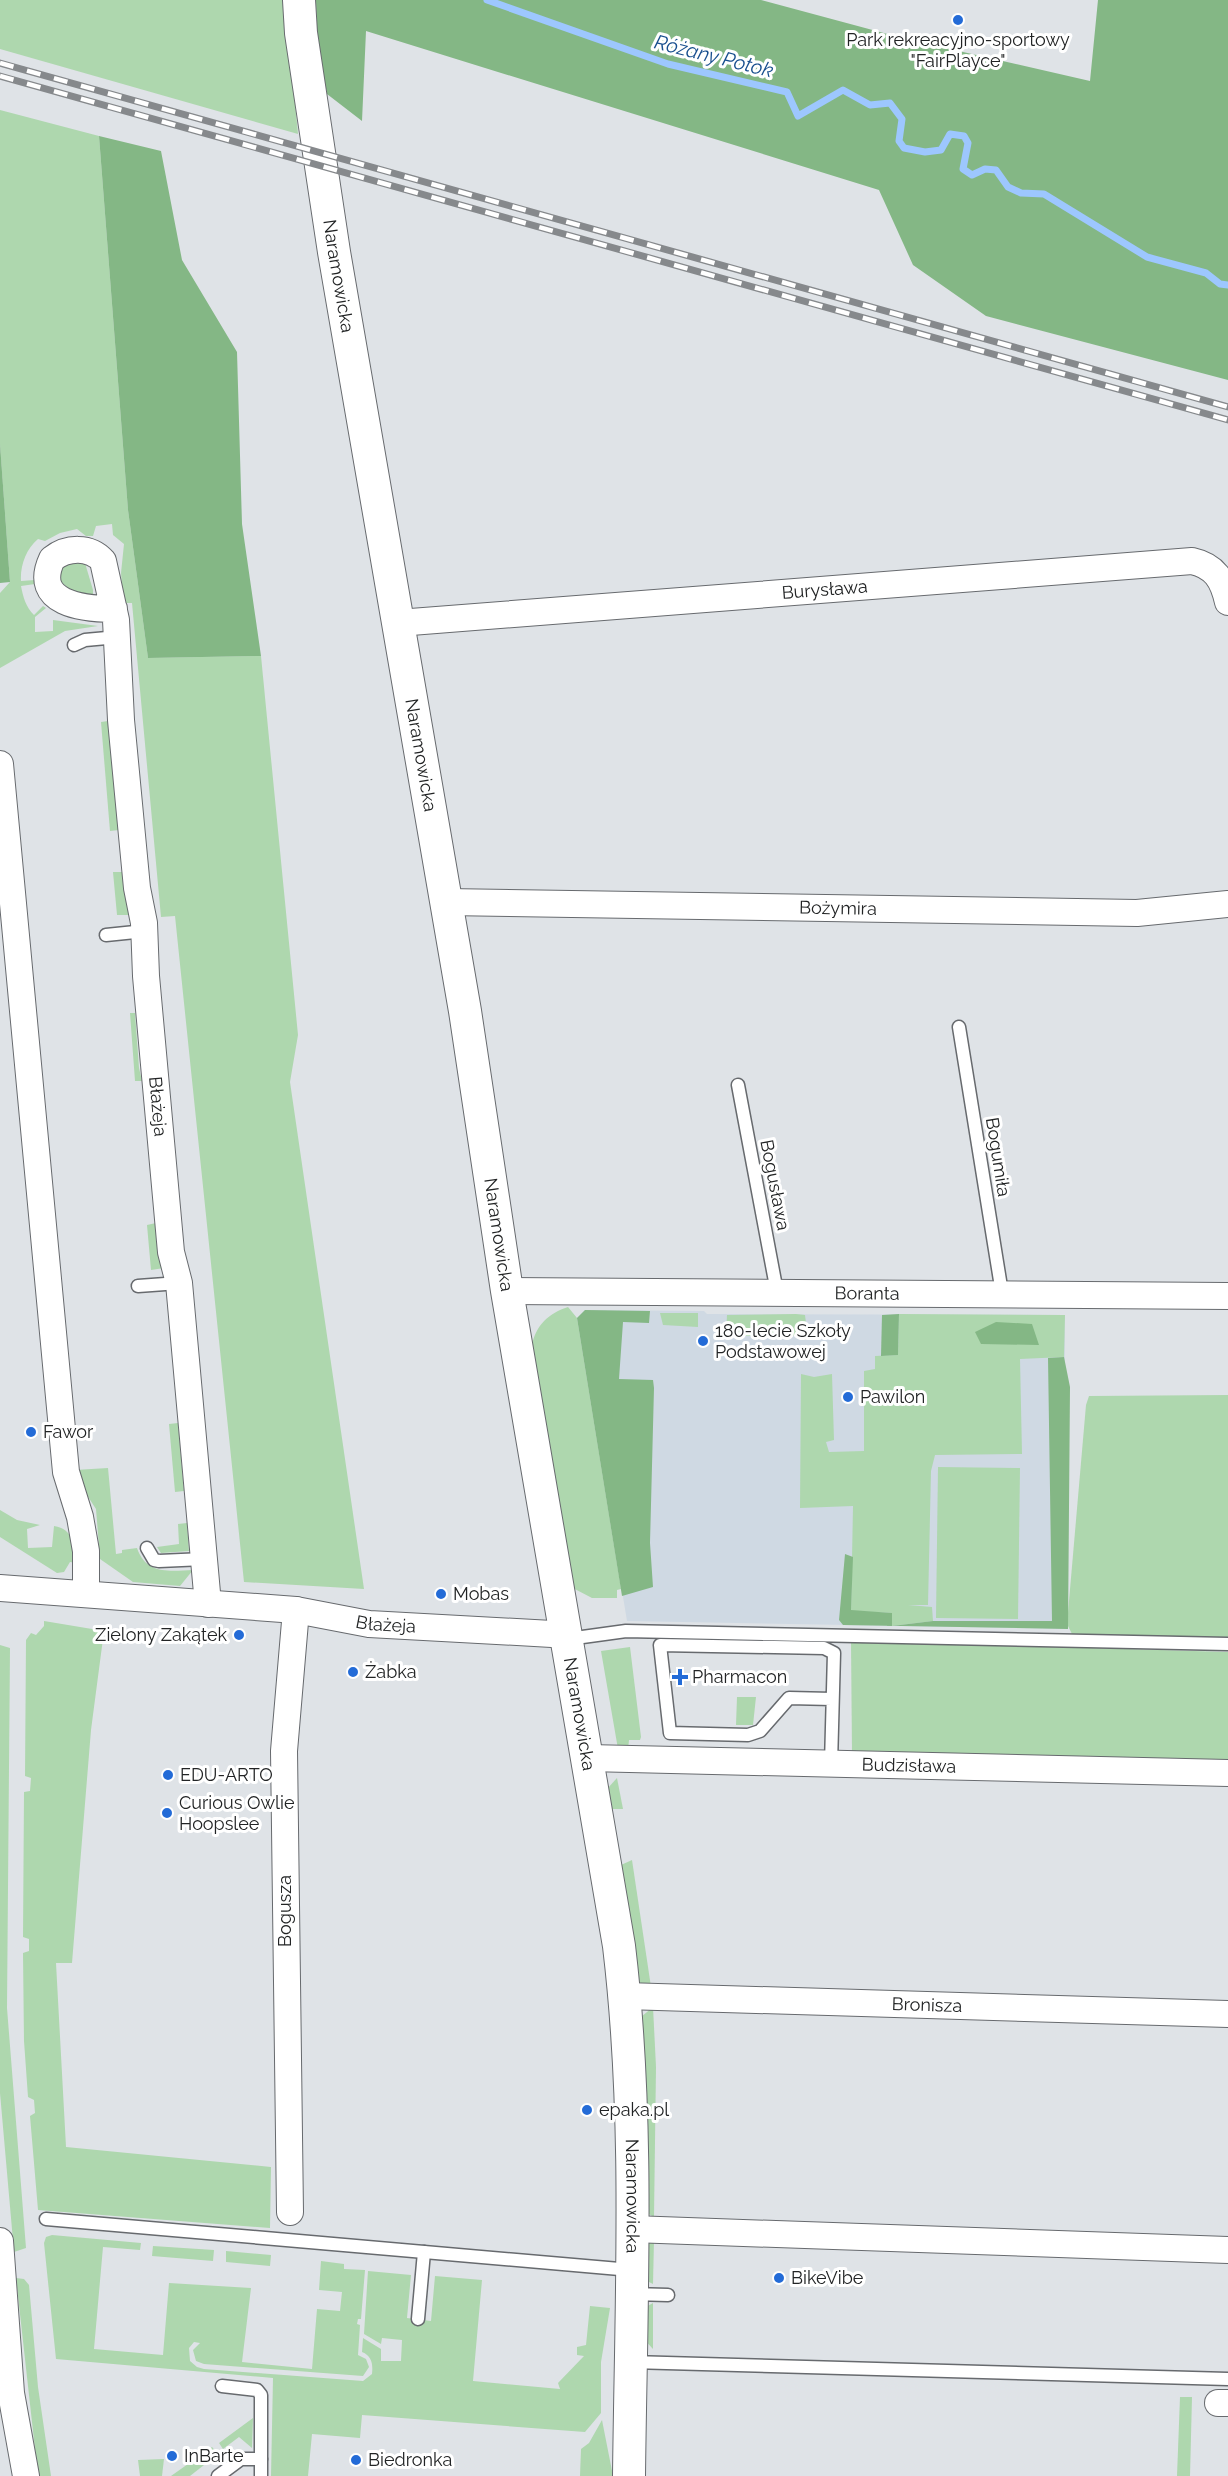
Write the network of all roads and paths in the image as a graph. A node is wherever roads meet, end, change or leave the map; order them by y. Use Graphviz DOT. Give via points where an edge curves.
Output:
graph roads {
  1 [pos="299,0"];
  2 [pos="1228,602"];
  3 [pos="114,609"];
  4 [pos="398,623"];
  5 [pos="118,637"];
  6 [pos="74,645"];
  7 [pos="0,764"];
  8 [pos="446,902"];
  9 [pos="1228,903"];
  10 [pos="145,931"];
  11 [pos="106,934"];
  12 [pos="959,1027"];
  13 [pos="738,1085"];
  14 [pos="179,1283"];
  15 [pos="138,1286"];
  16 [pos="507,1291"];
  17 [pos="777,1292"];
  18 [pos="1002,1293"];
  19 [pos="1228,1296"];
  20 [pos="147,1548"];
  21 [pos="204,1559"];
  22 [pos="0,1588"];
  23 [pos="86,1594"];
  24 [pos="208,1604"];
  25 [pos="296,1610"];
  26 [pos="567,1635"];
  27 [pos="1228,1644"];
  28 [pos="832,1699"];
  29 [pos="588,1758"];
  30 [pos="831,1764"];
  31 [pos="1228,1773"];
  32 [pos="625,1996"];
  33 [pos="1228,2014"];
  34 [pos="290,2212"];
  35 [pos="46,2219"];
  36 [pos="632,2229"];
  37 [pos="0,2241"];
  38 [pos="1228,2250"];
  39 [pos="424,2252"];
  40 [pos="631,2282"];
  41 [pos="668,2295"];
  42 [pos="418,2319"];
  43 [pos="630,2362"];
  44 [pos="1228,2379"];
  45 [pos="222,2385"];
  46 [pos="11,2393"];
  47 [pos="261,2459"];
  48 [pos="7,2476"];
  49 [pos="26,2476"];
  50 [pos="218,2476"];
  51 [pos="261,2476"];
  52 [pos="629,2476"];
  1 -- 4 [label="street, Naramowicka" via="322,180"];
  2 -- 4 [label="street, Burysława" via="1224,585 1213,569 1192,561"];
  3 -- 5 [label="street, Błażeja"];
  4 -- 8 [label="street, Naramowicka"];
  5 -- 6 [label="lane"];
  5 -- 10 [label="street, Błażeja" via="121,720 137,888"];
  7 -- 23 [label="street" via="66,1472 86,1551"];
  8 -- 9 [label="street, Bożymira" via="1137,913"];
  8 -- 16 [label="street, Naramowicka"];
  10 -- 11 [label="lane"];
  10 -- 14 [label="street, Błażeja" via="171,1251"];
  12 -- 18 [label="lane, Bogumiła"];
  13 -- 17 [label="lane, Bogusława"];
  14 -- 15 [label="lane"];
  14 -- 21 [label="street, Błażeja"];
  16 -- 17 [label="street, Boranta"];
  16 -- 26 [label="street, Naramowicka"];
  17 -- 18 [label="street, Boranta"];
  18 -- 19 [label="street, Boranta"];
  20 -- 21 [label="lane" via="159,1561"];
  21 -- 24 [label="street, Błażeja"];
  22 -- 23 [label="street, Błażeja"];
  23 -- 24 [label="street, Błażeja"];
  24 -- 25 [label="street, Błażeja"];
  25 -- 26 [label="street, Błażeja" via="391,1626"];
  25 -- 34 [label="street, Bogusza" via="284,1750"];
  26 -- 27 [label="lane" via="626,1631"];
  26 -- 29 [label="street, Naramowicka"];
  28 -- 28 [label="lane" via="834,1653 824,1648 660,1646 670,1732 748,1735 760,1731 789,1698"];
  28 -- 30 [label="lane"];
  29 -- 30 [label="street, Budzisława"];
  29 -- 32 [label="street, Naramowicka"];
  30 -- 31 [label="street, Budzisława"];
  32 -- 33 [label="street, Bronisza"];
  32 -- 36 [label="street, Naramowicka" via="632,2121"];
  35 -- 39 [label="lane"];
  36 -- 38 [label="street"];
  36 -- 40 [label="street, Naramowicka"];
  37 -- 46 [label="street"];
  39 -- 40 [label="lane"];
  39 -- 42 [label="lane"];
  40 -- 41 [label="lane"];
  40 -- 43 [label="street, Naramowicka"];
  43 -- 44 [label="lane"];
  43 -- 52 [label="street, Naramowicka"];
  45 -- 47 [label="lane" via="257,2390 261,2395"];
  46 -- 48 [label="street"];
  46 -- 49 [label="street"];
  47 -- 50 [label="lane" via="241,2458"];
  47 -- 51 [label="lane"];
}
